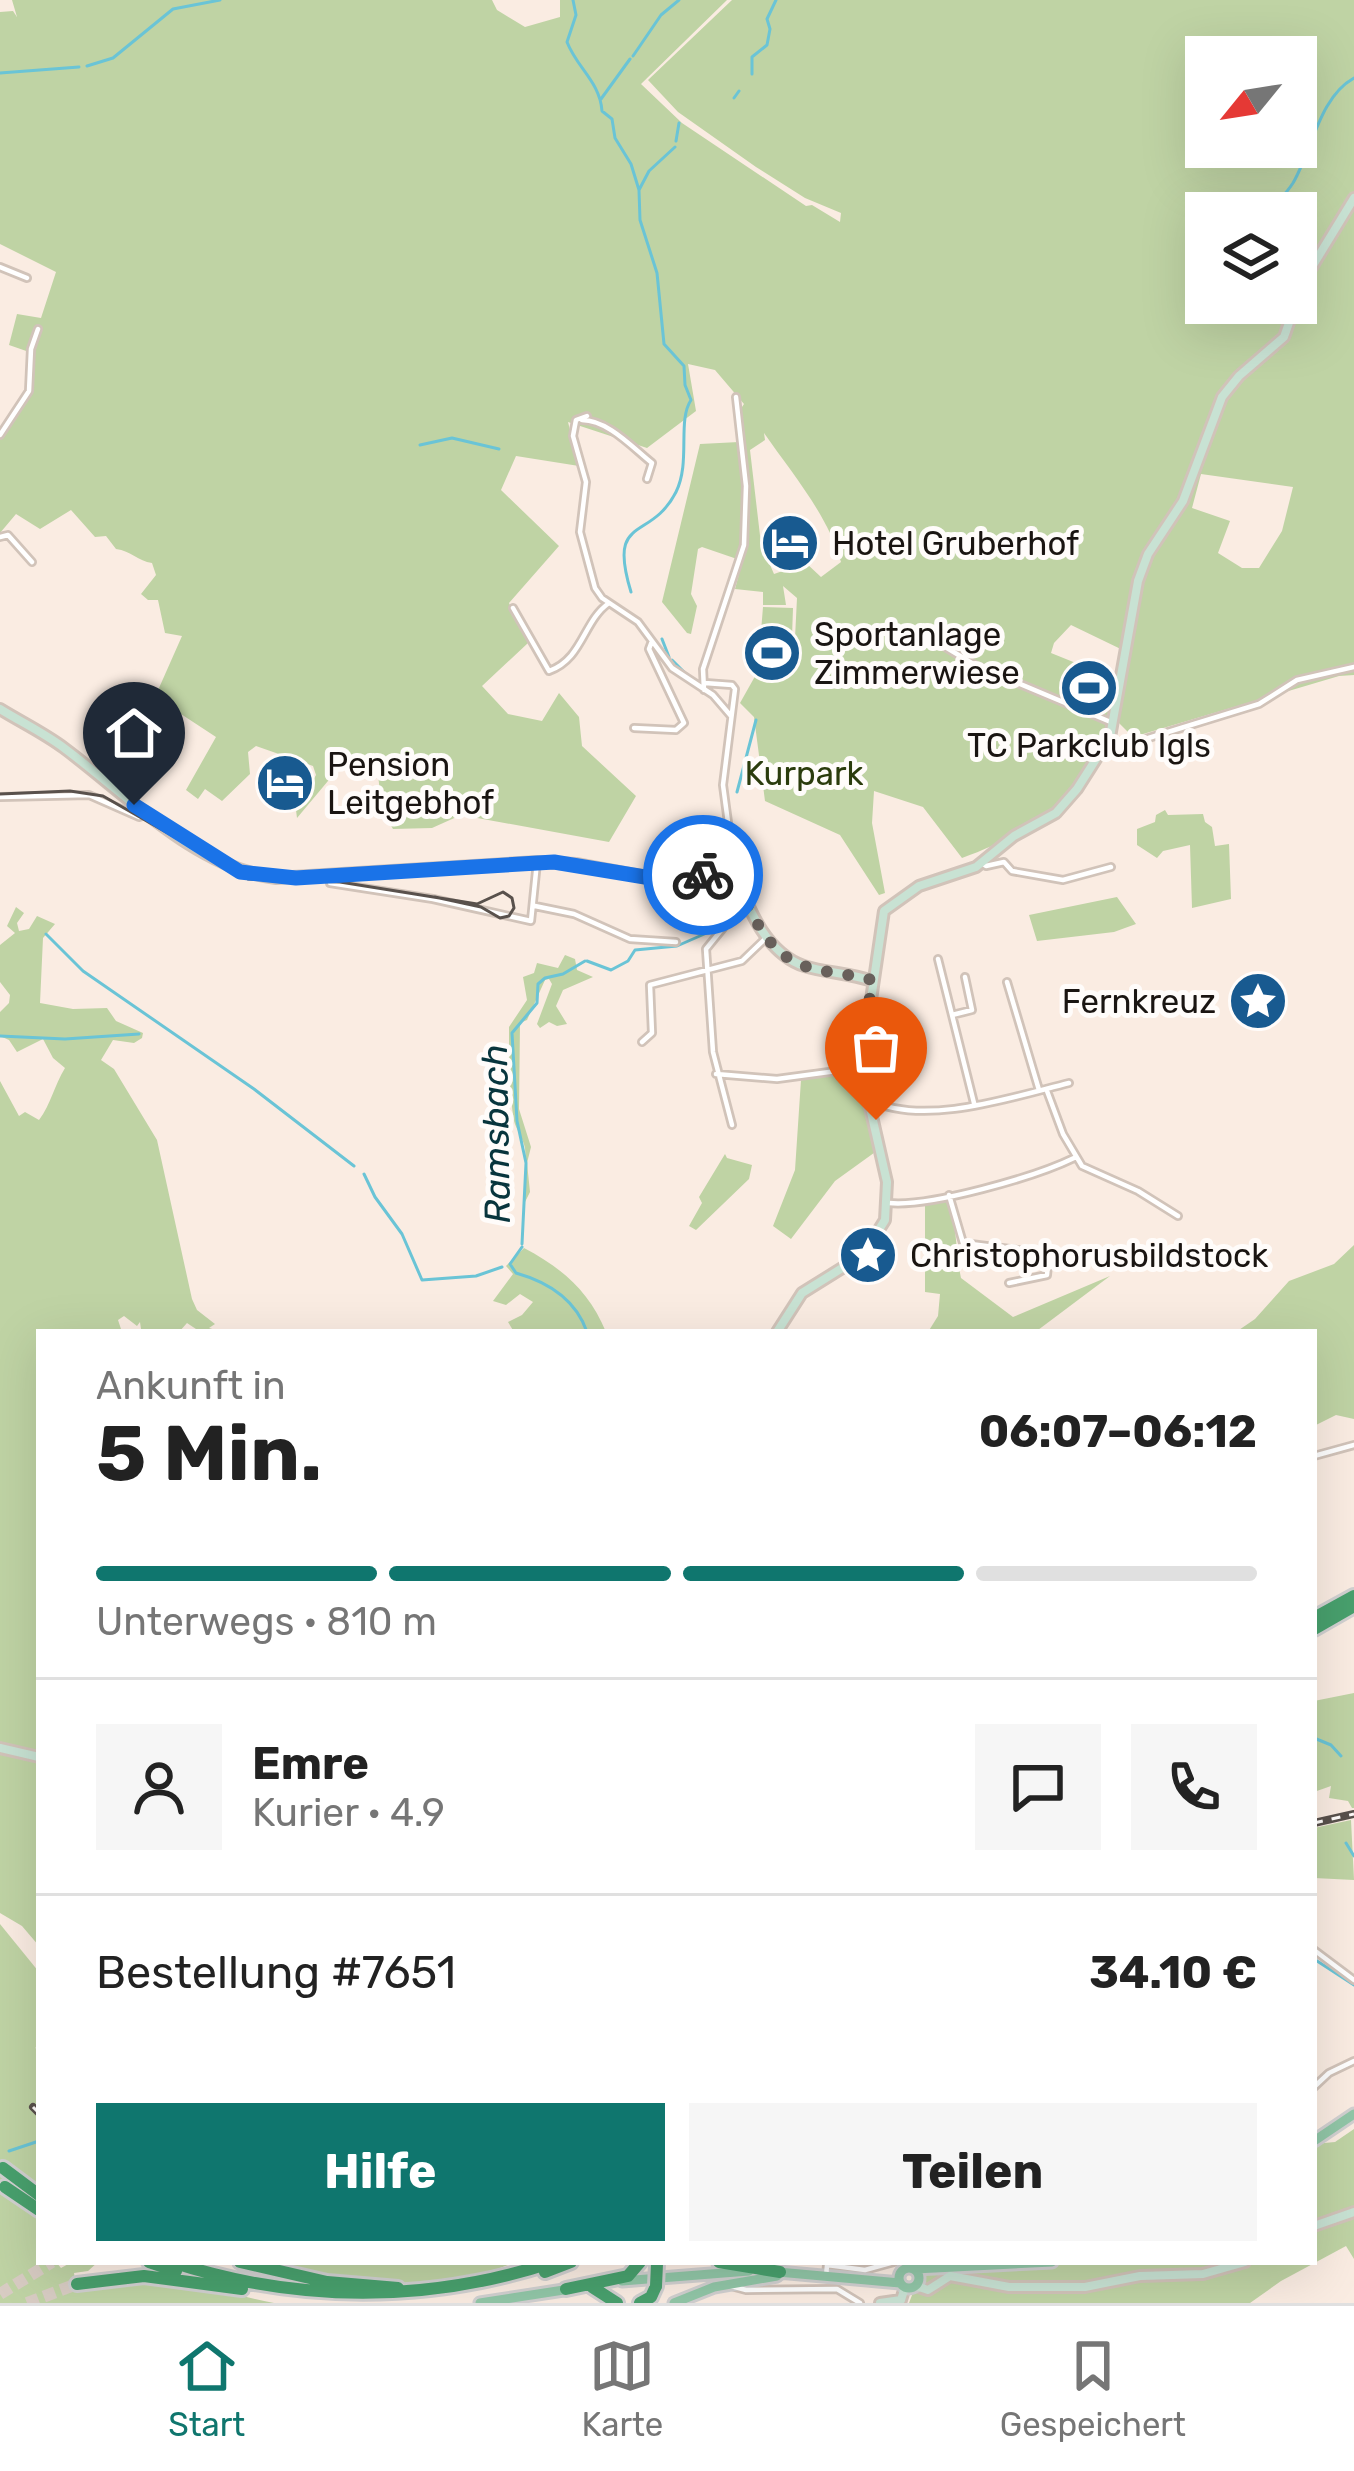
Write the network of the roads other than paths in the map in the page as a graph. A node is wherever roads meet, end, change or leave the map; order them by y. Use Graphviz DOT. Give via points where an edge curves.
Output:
graph roads {
  1 [pos="1354,198"];
  2 [pos="0,268"];
  3 [pos="27,278"];
  4 [pos="38,329"];
  5 [pos="736,397"];
  6 [pos="587,416"];
  7 [pos="576,420"];
  8 [pos="0,435"];
  9 [pos="647,479"];
  10 [pos="0,536"];
  11 [pos="32,562"];
  12 [pos="609,603"];
  13 [pos="513,608"];
  14 [pos="652,641"];
  15 [pos="942,645"];
  16 [pos="1354,667"];
  17 [pos="704,687"];
  18 [pos="0,710"];
  19 [pos="730,716"];
  20 [pos="1113,723"];
  21 [pos="634,728"];
  22 [pos="1103,752"];
  23 [pos="0,797"];
  24 [pos="143,816"];
  25 [pos="537,862"];
  26 [pos="982,863"];
  27 [pos="1111,867"];
  28 [pos="734,875"];
  29 [pos="330,880"];
  30 [pos="742,891"];
  31 [pos="535,906"];
  32 [pos="766,938"];
  33 [pos="676,942"];
  34 [pos="938,959"];
  35 [pos="708,970"];
  36 [pos="964,977"];
  37 [pos="872,980"];
  38 [pos="1007,982"];
  39 [pos="951,1016"];
  40 [pos="642,1042"];
  41 [pos="861,1068"];
  42 [pos="716,1074"];
  43 [pos="1069,1083"];
  44 [pos="1043,1089"];
  45 [pos="869,1099"];
  46 [pos="974,1103"];
  47 [pos="732,1125"];
  48 [pos="1075,1158"];
  49 [pos="950,1195"];
  50 [pos="889,1203"];
  51 [pos="1178,1216"];
  52 [pos="1009,1283"];
  53 [pos="779,1329"];
  54 [pos="1354,1445"];
  55 [pos="1317,1455"];
  56 [pos="1352,1599"];
  57 [pos="1317,1616"];
  58 [pos="1317,1627"];
  59 [pos="0,1748"];
  60 [pos="36,1756"];
  61 [pos="1317,1952"];
  62 [pos="1354,1980"];
  63 [pos="1354,2061"];
  64 [pos="1317,2084"];
  65 [pos="1354,2114"];
  66 [pos="1317,2139"];
  67 [pos="3,2168"];
  68 [pos="5,2187"];
  69 [pos="36,2193"];
  70 [pos="36,2208"];
  71 [pos="1354,2212"];
  72 [pos="1317,2225"];
  73 [pos="160,2265"];
  74 [pos="184,2265"];
  75 [pos="253,2265"];
  76 [pos="544,2265"];
  77 [pos="562,2265"];
  78 [pos="637,2265"];
  79 [pos="660,2265"];
  80 [pos="737,2265"];
  81 [pos="827,2265"];
  82 [pos="827,2265"];
  83 [pos="883,2265"];
  84 [pos="1024,2265"];
  85 [pos="1235,2265"];
  86 [pos="780,2272"];
  87 [pos="801,2274"];
  88 [pos="826,2276"];
  89 [pos="501,2279"];
  90 [pos="911,2280"];
  91 [pos="77,2284"];
  92 [pos="726,2284"];
  93 [pos="592,2287"];
  94 [pos="658,2287"];
  95 [pos="566,2289"];
  96 [pos="250,2290"];
  97 [pos="509,2300"];
  98 [pos="356,2303"];
  99 [pos="378,2303"];
  100 [pos="480,2303"];
  101 [pos="617,2303"];
  102 [pos="640,2303"];
  103 [pos="652,2303"];
  104 [pos="674,2303"];
  105 [pos="860,2303"];
  106 [pos="881,2303"];
  107 [pos="905,2303"];
  1 -- 20 [label="main road" via="1304,280 1284,337 1222,397 1180,508 1145,560"];
  2 -- 3 [label="street"];
  4 -- 8 [label="street" via="28,391"];
  5 -- 17 [label="street" via="744,544"];
  6 -- 7 [label="street"];
  7 -- 9 [label="street" via="596,422 652,463"];
  7 -- 12 [label="street" via="586,482 580,536 595,588"];
  10 -- 11 [label="street" via="14,539"];
  12 -- 13 [label="street" via="578,648 549,671"];
  12 -- 14 [label="street"];
  14 -- 17 [label="street" via="678,674"];
  14 -- 21 [label="street" via="684,724"];
  15 -- 20 [label="street"];
  16 -- 22 [label="street"];
  17 -- 19 [label="street"];
  17 -- 19 [label="street" via="734,686"];
  18 -- 24 [label="main road" via="61,746"];
  19 -- 28 [label="street" via="723,792"];
  20 -- 22 [label="main road"];
  22 -- 26 [label="main road" via="1060,809"];
  23 -- 24 [label="street" via="89,795"];
  24 -- 29 [label="main road" via="240,872"];
  25 -- 28 [label="main road" via="651,878"];
  25 -- 29 [label="main road"];
  25 -- 31 [label="street"];
  26 -- 27 [label="street" via="1060,880"];
  26 -- 37 [label="main road" via="888,906"];
  28 -- 30 [label="main road"];
  29 -- 31 [label="street" via="531,921"];
  30 -- 32 [label="main road"];
  30 -- 35 [label="street" via="706,945"];
  31 -- 33 [label="street" via="630,940"];
  32 -- 35 [label="street" via="742,961"];
  32 -- 37 [label="main road" via="790,960"];
  34 -- 39 [label="street"];
  35 -- 40 [label="street" via="650,985 652,1033"];
  35 -- 42 [label="street"];
  36 -- 39 [label="street" via="972,1010"];
  37 -- 41 [label="main road"];
  38 -- 44 [label="street"];
  39 -- 46 [label="street"];
  41 -- 42 [label="street" via="777,1079"];
  41 -- 45 [label="main road"];
  42 -- 47 [label="street"];
  43 -- 44 [label="street"];
  44 -- 46 [label="street"];
  44 -- 48 [label="street"];
  45 -- 46 [label="street" via="922,1112"];
  45 -- 50 [label="main road"];
  48 -- 49 [label="street"];
  48 -- 51 [label="street"];
  49 -- 50 [label="street"];
  49 -- 52 [label="street" via="963,1243 1049,1254 1047,1275"];
  50 -- 53 [label="main road" via="867,1251 802,1293"];
  54 -- 55 [label="street"];
  56 -- 57 [label="highway"];
  56 -- 58 [label="highway"];
  59 -- 60 [label="main road"];
  61 -- 62 [label="street"];
  63 -- 64 [label="street"];
  65 -- 66 [label="main road"];
  67 -- 69 [label="highway"];
  68 -- 70 [label="highway"];
  71 -- 72 [label="main road"];
  73 -- 96 [label="highway"];
  74 -- 89 [label="highway" via="266,2286 356,2296"];
  75 -- 89 [label="highway" via="376,2288"];
  76 -- 89 [label="highway"];
  77 -- 99 [label="highway" via="479,2291"];
  78 -- 95 [label="highway" via="628,2276"];
  79 -- 94 [label="highway, bridge"];
  80 -- 86 [label="highway"];
  81 -- 88 [label="street"];
  82 -- 83 [label="street"];
  84 -- 90 [label="main road" via="936,2266"];
  85 -- 90 [label="main road" via="1085,2287 1009,2287 957,2276 926,2290"];
  86 -- 87 [label="main road"];
  86 -- 93 [label="main road"];
  87 -- 88 [label="main road"];
  87 -- 92 [label="main road"];
  88 -- 90 [label="main road"];
  90 -- 106 [label="main road" via="901,2300"];
  90 -- 107 [label="main road"];
  91 -- 96 [label="highway" via="144,2276"];
  92 -- 104 [label="main road"];
  92 -- 105 [label="street" via="837,2289"];
  93 -- 95 [label="main road"];
  93 -- 101 [label="highway"];
  94 -- 102 [label="highway"];
  94 -- 103 [label="highway"];
  95 -- 97 [label="main road"];
  96 -- 98 [label="highway"];
  97 -- 100 [label="main road"];
}
